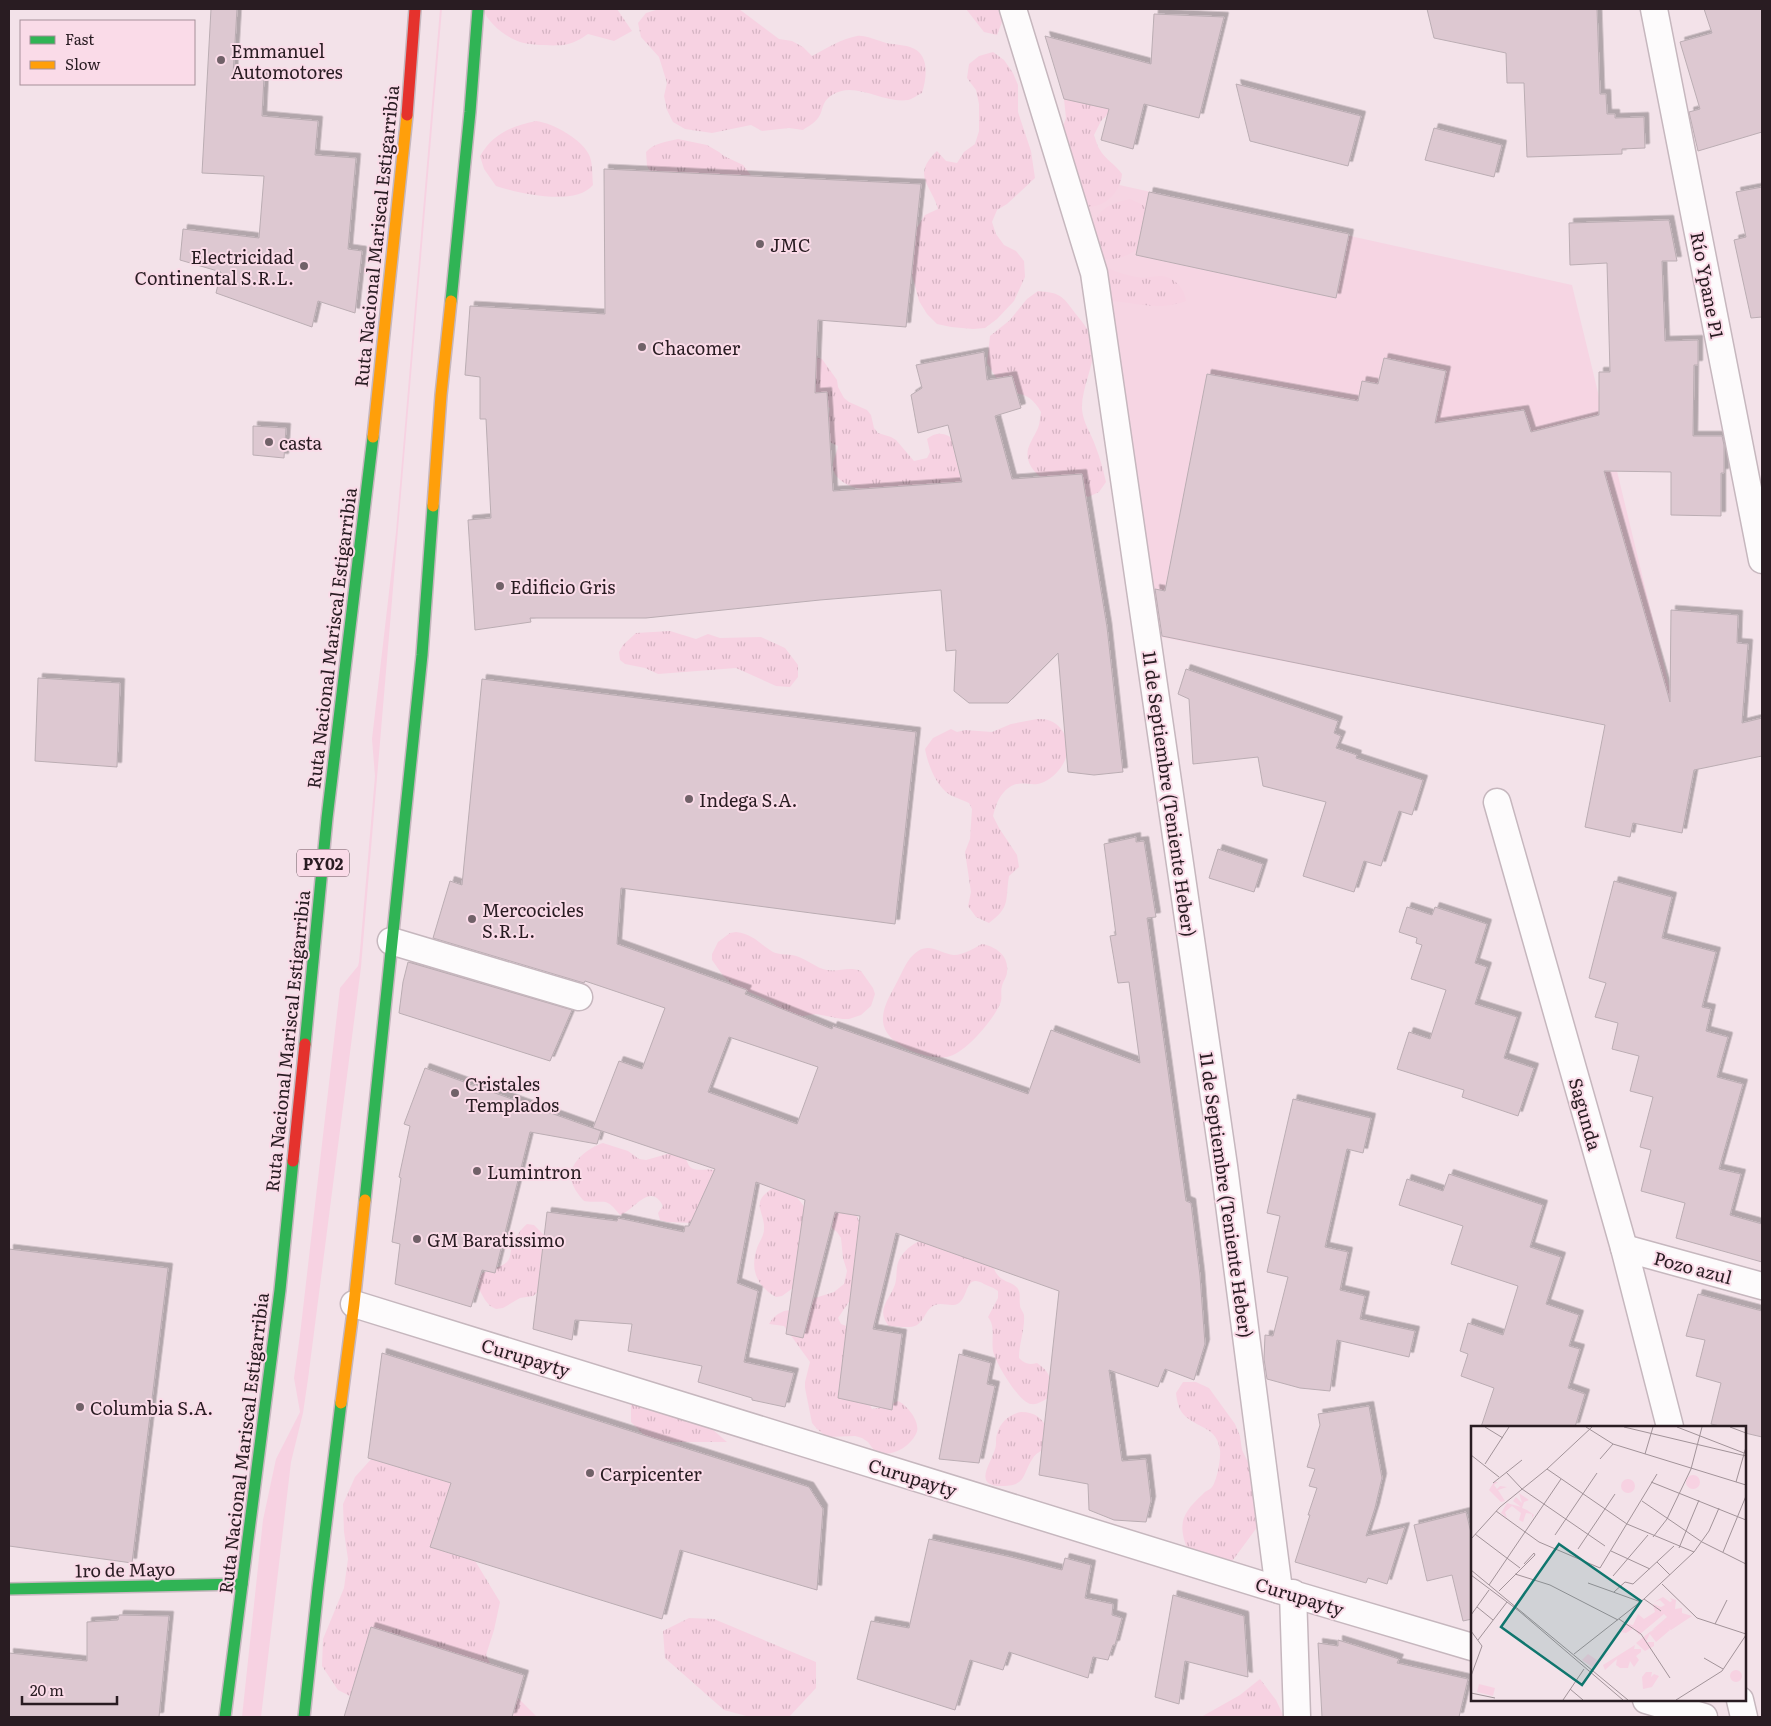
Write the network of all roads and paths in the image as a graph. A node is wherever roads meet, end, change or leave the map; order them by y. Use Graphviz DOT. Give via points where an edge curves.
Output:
graph roads {
  1 [pos="415,9"];
  2 [pos="478,9"];
  3 [pos="1013,9"];
  4 [pos="1654,9"];
  5 [pos="1762,560"];
  6 [pos="1497,802"];
  7 [pos="391,940"];
  8 [pos="579,997"];
  9 [pos="1624,1248"];
  10 [pos="1762,1286"];
  11 [pos="354,1304"];
  12 [pos="1670,1426"];
  13 [pos="242,1584"];
  14 [pos="9,1589"];
  15 [pos="1286,1592"];
  16 [pos="1471,1648"];
  17 [pos="1649,1701"];
  18 [pos="1740,1701"];
  19 [pos="225,1717"];
  20 [pos="304,1717"];
  21 [pos="1297,1717"];
  22 [pos="1704,1717"];
  23 [pos="1744,1717"];
  1 -- 13 [label="main road, Ruta Nacional Mariscal Estigarribia / PY02" via="409,100 381,368 327,818 280,1290"];
  2 -- 7 [label="main road" via="441,395 422,654"];
  3 -- 15 [label="street, 11 de Septiembre (Teniente Heber)" via="1094,273"];
  4 -- 5 [label="street, Río Ypane P1"];
  6 -- 9 [label="street, Sagunda"];
  7 -- 8 [label="street"];
  7 -- 11 [label="main road"];
  9 -- 10 [label="street, Pozo azul"];
  9 -- 12 [label="street, Sagunda"];
  11 -- 15 [label="street, Curupayty"];
  11 -- 20 [label="main road"];
  13 -- 14 [label="main road, 1ro de Mayo"];
  13 -- 19 [label="main road, Ruta Nacional Mariscal Estigarribia / PY02"];
  15 -- 16 [label="street, Curupayty"];
  15 -- 21 [label="street, 11 de Septiembre (Teniente Heber)"];
  17 -- 22 [label="street"];
  18 -- 23 [label="street"];
}
